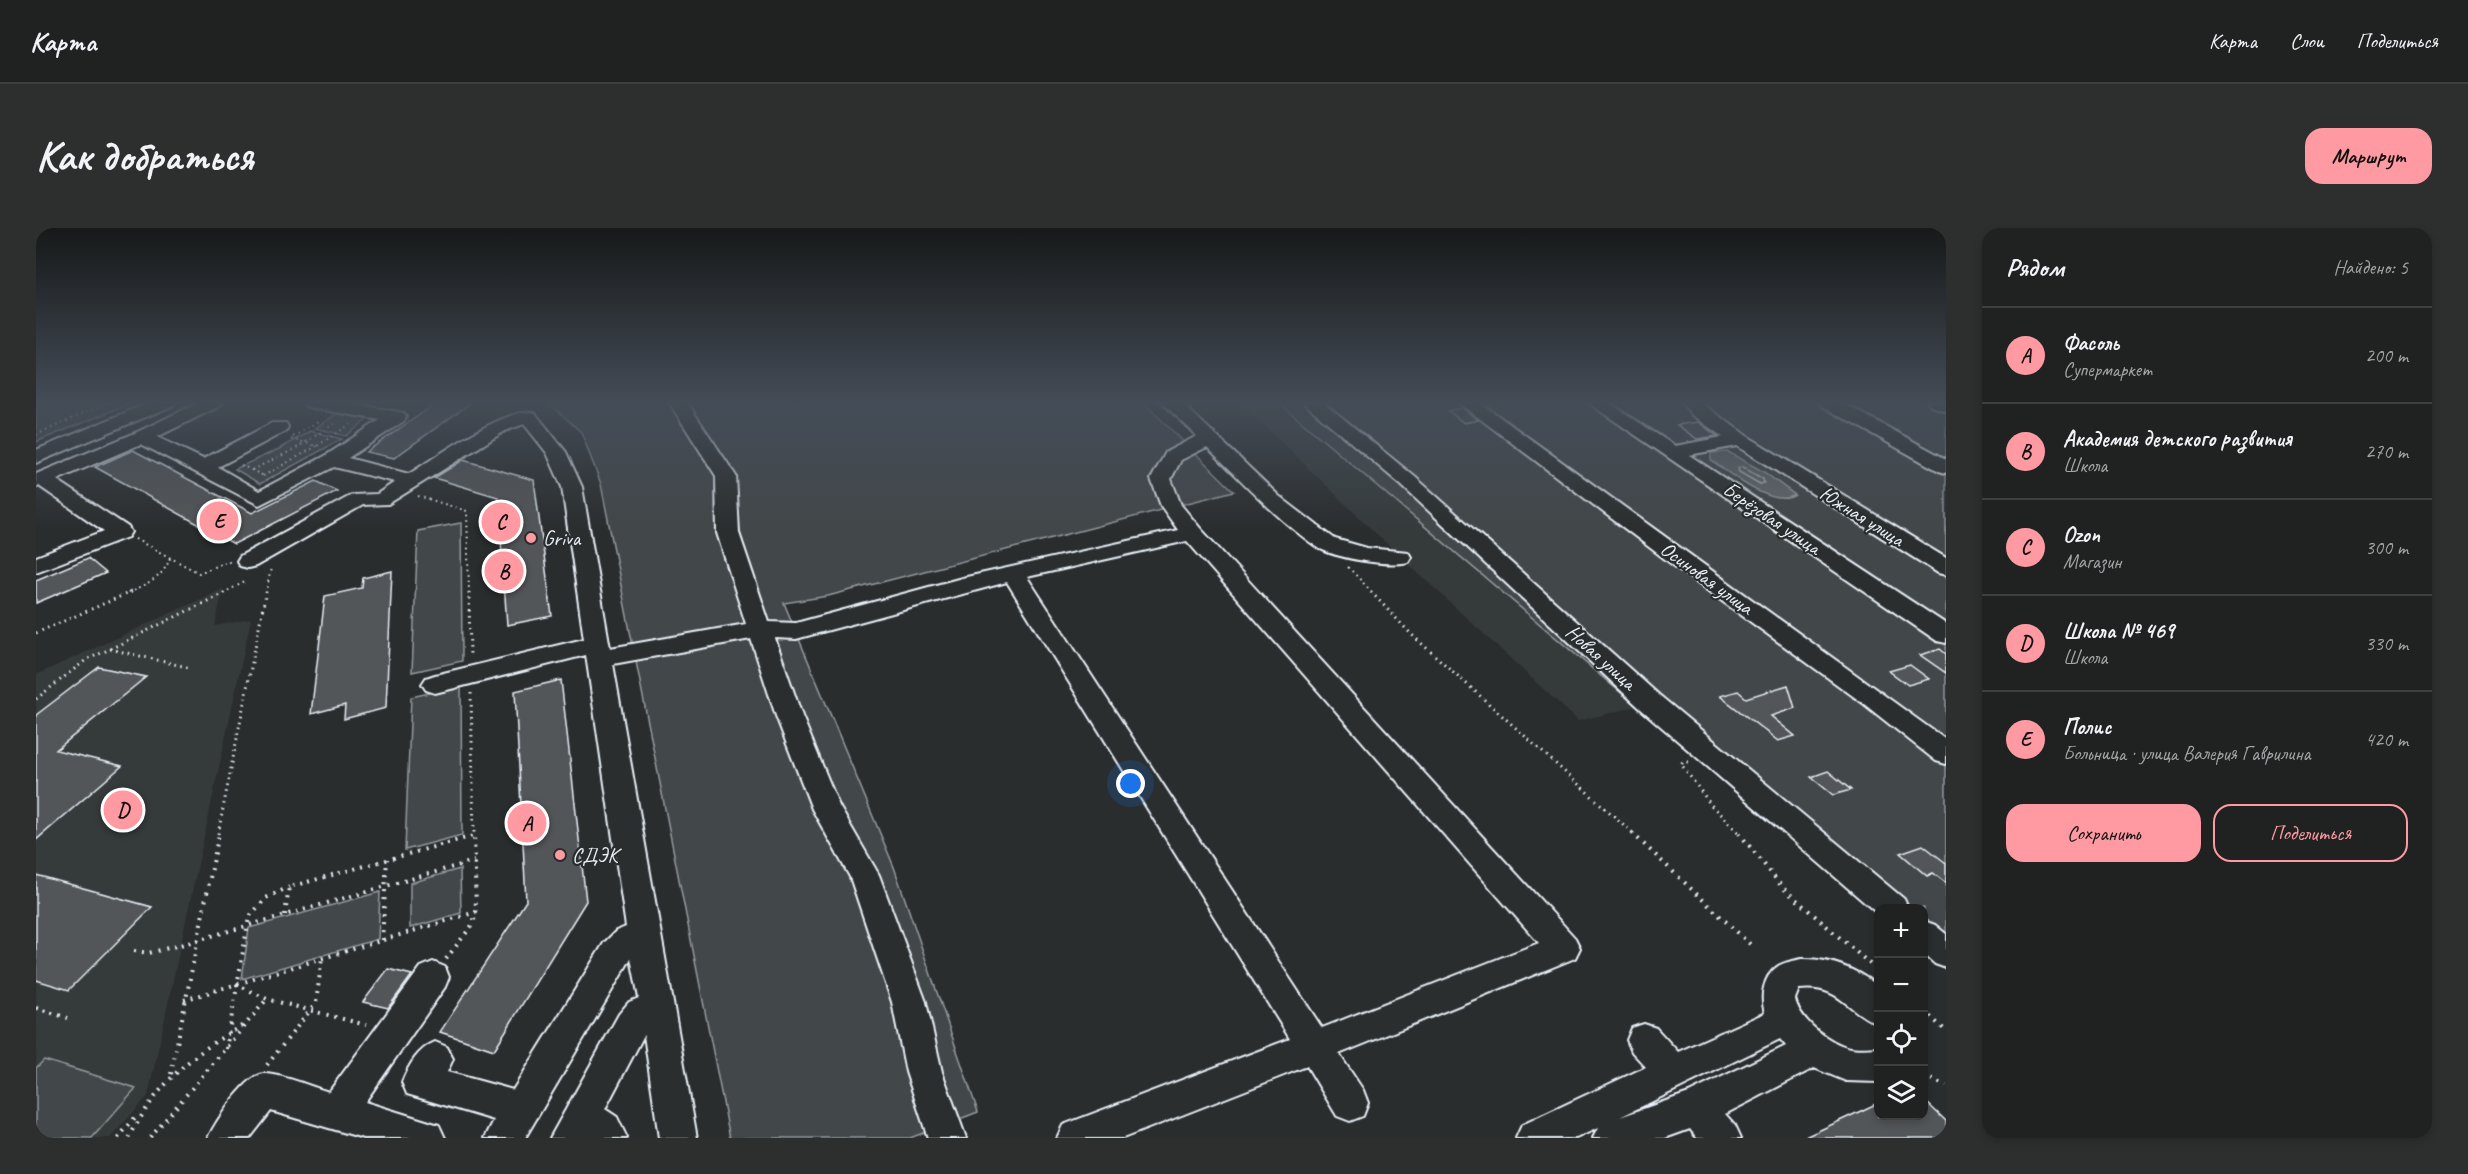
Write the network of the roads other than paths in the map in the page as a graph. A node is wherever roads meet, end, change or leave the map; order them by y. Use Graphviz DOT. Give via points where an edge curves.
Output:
graph roads {
  1 [pos="65,444"];
  2 [pos="127,444"];
  3 [pos="157,444"];
  4 [pos="257,444"];
  5 [pos="342,444"];
  6 [pos="471,444"];
  7 [pos="550,444"];
  8 [pos="706,444"];
  9 [pos="1197,444"];
  10 [pos="1216,444"];
  11 [pos="1364,444"];
  12 [pos="1524,444"];
  13 [pos="1661,444"];
  14 [pos="1715,444"];
  15 [pos="1747,444"];
  16 [pos="1906,444"];
  17 [pos="1673,452"];
  18 [pos="325,453"];
  19 [pos="36,457"];
  20 [pos="1946,466"];
  21 [pos="203,467"];
  22 [pos="45,484"];
  23 [pos="406,486"];
  24 [pos="36,500"];
  25 [pos="1192,533"];
  26 [pos="1400,557"];
  27 [pos="36,565"];
  28 [pos="248,566"];
  29 [pos="1946,568"];
  30 [pos="1014,575"];
  31 [pos="760,630"];
  32 [pos="1946,635"];
  33 [pos="599,651"];
  34 [pos="435,684"];
  35 [pos="1946,754"];
  36 [pos="1887,904"];
  37 [pos="643,935"];
  38 [pos="1928,939"];
  39 [pos="1946,954"];
  40 [pos="433,977"];
  41 [pos="1874,1004"];
  42 [pos="657,1006"];
  43 [pos="1786,1020"];
  44 [pos="1644,1040"];
  45 [pos="1314,1047"];
  46 [pos="1815,1049"];
  47 [pos="435,1059"];
  48 [pos="1874,1065"];
  49 [pos="1672,1071"];
  50 [pos="1350,1103"];
  51 [pos="1696,1109"];
  52 [pos="337,1112"];
  53 [pos="512,1124"];
  54 [pos="586,1131"];
  55 [pos="227,1138"];
  56 [pos="426,1138"];
  57 [pos="678,1138"];
  58 [pos="947,1138"];
  59 [pos="1076,1138"];
  60 [pos="1535,1138"];
  61 [pos="1612,1138"];
  62 [pos="1722,1138"];
  1 -- 19 [label="street"];
  2 -- 22 [label="street"];
  3 -- 21 [label="street"];
  4 -- 21 [label="street"];
  5 -- 18 [label="street"];
  6 -- 23 [label="street"];
  7 -- 33 [label="street" via="572,487"];
  8 -- 31 [label="street" via="726,476 728,533"];
  9 -- 25 [label="street" via="1173,456 1161,479 1171,506"];
  10 -- 26 [label="street" via="1272,501 1327,544 1366,555"];
  11 -- 36 [label="street, Новая улица" via="1650,702"];
  12 -- 35 [label="street, Осиновая улица"];
  13 -- 17 [label="street, Берёзовая улица"];
  14 -- 17 [label="street"];
  15 -- 29 [label="street, Южная улица"];
  16 -- 20 [label="street"];
  17 -- 32 [label="street, Берёзовая улица"];
  18 -- 21 [label="street" via="284,486 259,499"];
  18 -- 23 [label="street"];
  22 -- 24 [label="street"];
  22 -- 27 [label="street" via="120,532"];
  23 -- 28 [label="street" via="381,500 359,499"];
  25 -- 30 [label="street"];
  25 -- 45 [label="street" via="1564,948"];
  30 -- 31 [label="street" via="962,585 796,631"];
  30 -- 45 [label="street"];
  31 -- 33 [label="street"];
  31 -- 58 [label="street" via="826,809 864,875 909,1002 924,1072"];
  33 -- 34 [label="street"];
  33 -- 37 [label="street"];
  37 -- 42 [label="street"];
  37 -- 53 [label="street" via="627,941 615,953"];
  38 -- 39 [label="street"];
  40 -- 52 [label="street"];
  41 -- 43 [label="street" via="1834,978 1798,974 1789,977 1779,990 1778,999"];
  42 -- 54 [label="street" via="641,1012 631,1025"];
  42 -- 57 [label="street"];
  43 -- 46 [label="street"];
  43 -- 49 [label="street"];
  44 -- 49 [label="street"];
  45 -- 50 [label="street"];
  45 -- 59 [label="street"];
  46 -- 48 [label="street" via="1842,1063"];
  46 -- 51 [label="street"];
  47 -- 53 [label="street" via="420,1083"];
  49 -- 60 [label="street"];
  51 -- 61 [label="street"];
  51 -- 62 [label="street"];
  52 -- 55 [label="street" via="264,1091"];
  52 -- 56 [label="street"];
}
